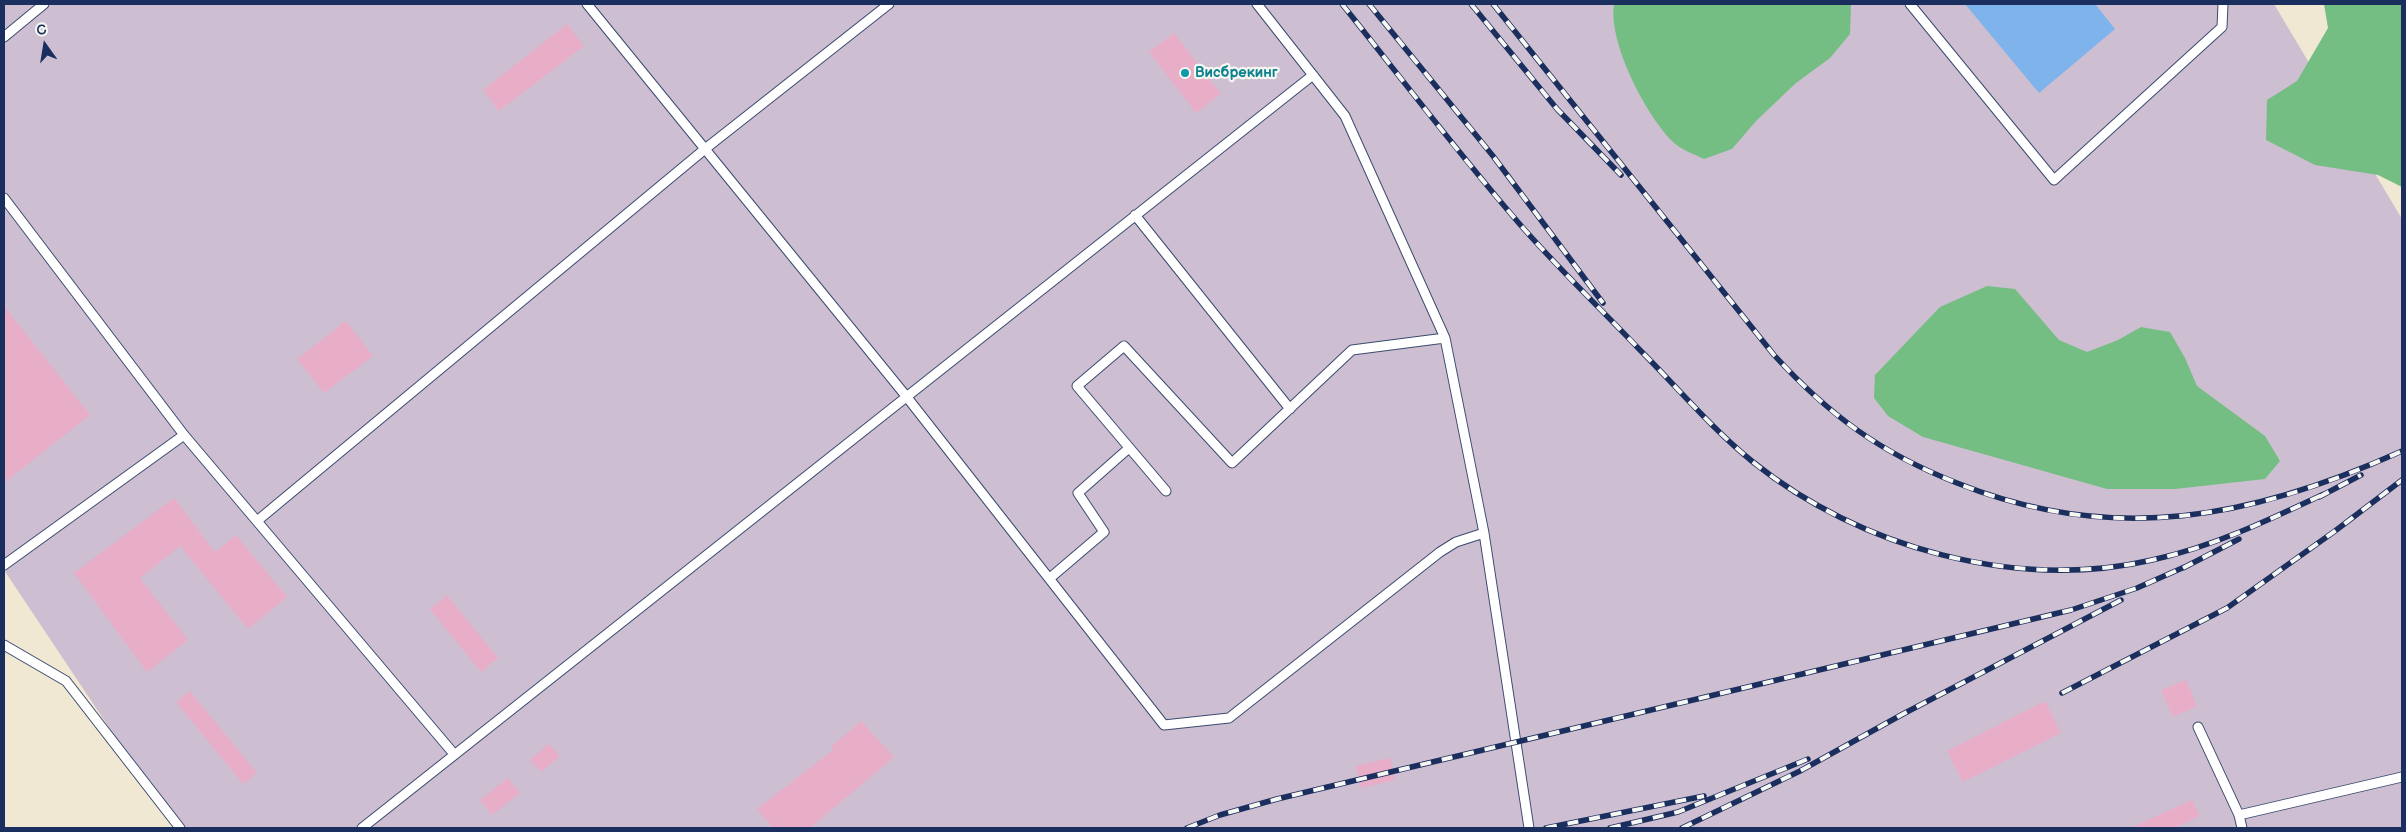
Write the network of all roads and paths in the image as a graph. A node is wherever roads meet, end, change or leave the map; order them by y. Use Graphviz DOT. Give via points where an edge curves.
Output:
graph roads {
  1 [pos="44,4"];
  2 [pos="587,4"];
  3 [pos="889,4"];
  4 [pos="1257,4"];
  5 [pos="1910,4"];
  6 [pos="2223,4"];
  7 [pos="4,37"];
  8 [pos="1312,75"];
  9 [pos="705,149"];
  10 [pos="4,198"];
  11 [pos="1135,215"];
  12 [pos="1445,338"];
  13 [pos="906,396"];
  14 [pos="1290,409"];
  15 [pos="184,435"];
  16 [pos="1129,448"];
  17 [pos="1166,491"];
  18 [pos="257,521"];
  19 [pos="1484,533"];
  20 [pos="4,565"];
  21 [pos="1050,578"];
  22 [pos="4,645"];
  23 [pos="2198,727"];
  24 [pos="454,754"];
  25 [pos="2402,777"];
  26 [pos="2239,815"];
  27 [pos="180,828"];
  28 [pos="362,828"];
  29 [pos="1529,828"];
  30 [pos="2242,828"];
  1 -- 7 [label="lane"];
  2 -- 9 [label="lane"];
  3 -- 9 [label="lane"];
  4 -- 8 [label="lane"];
  5 -- 6 [label="lane" via="2054,180 2222,27"];
  8 -- 11 [label="lane"];
  8 -- 12 [label="lane" via="1345,116"];
  9 -- 13 [label="lane"];
  9 -- 18 [label="lane"];
  10 -- 15 [label="lane"];
  11 -- 13 [label="lane"];
  11 -- 14 [label="lane"];
  12 -- 14 [label="lane" via="1352,350"];
  12 -- 19 [label="lane"];
  13 -- 21 [label="lane"];
  13 -- 24 [label="lane"];
  14 -- 16 [label="lane" via="1232,463 1124,346 1077,386"];
  15 -- 18 [label="lane"];
  15 -- 20 [label="lane"];
  16 -- 17 [label="lane"];
  16 -- 21 [label="lane" via="1078,494 1104,532"];
  18 -- 24 [label="lane"];
  19 -- 21 [label="lane" via="1456,542 1440,552 1229,718 1164,725"];
  19 -- 29 [label="lane"];
  22 -- 27 [label="lane" via="66,681"];
  23 -- 26 [label="lane"];
  24 -- 28 [label="lane"];
  25 -- 26 [label="lane"];
  26 -- 30 [label="lane"];
}
